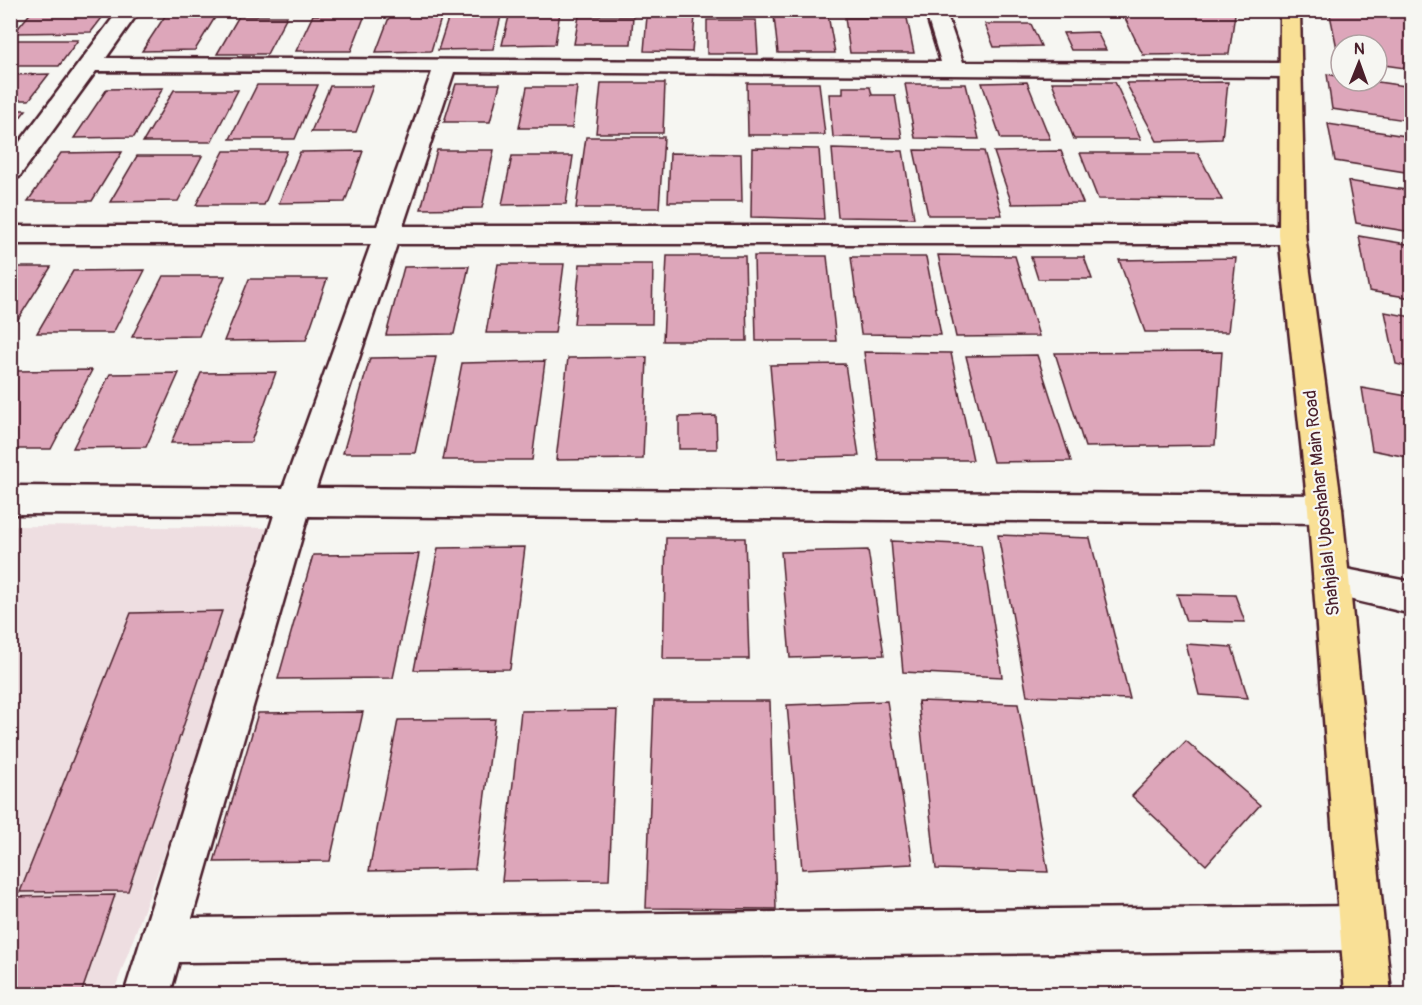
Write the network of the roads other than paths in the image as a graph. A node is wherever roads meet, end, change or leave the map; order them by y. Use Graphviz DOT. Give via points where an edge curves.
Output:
graph roads {
  1 [pos="130,10"];
  2 [pos="935,10"];
  3 [pos="1290,10"];
  4 [pos="90,64"];
  5 [pos="445,66"];
  6 [pos="954,68"];
  7 [pos="1289,70"];
  8 [pos="10,172"];
  9 [pos="10,235"];
  10 [pos="387,235"];
  11 [pos="1292,235"];
  12 [pos="10,500"];
  13 [pos="295,502"];
  14 [pos="1325,509"];
  15 [pos="1331,581"];
  16 [pos="1412,598"];
  17 [pos="1362,928"];
  18 [pos="163,940"];
  19 [pos="147,994"];
  20 [pos="1368,994"];
  1 -- 4 [label="street"];
  2 -- 6 [label="street"];
  3 -- 7 [label="main road, Shahjalal Uposhahar Main Road"];
  4 -- 5 [label="street"];
  4 -- 8 [label="street"];
  5 -- 6 [label="street"];
  5 -- 10 [label="street"];
  6 -- 7 [label="street"];
  7 -- 11 [label="main road, Shahjalal Uposhahar Main Road"];
  9 -- 10 [label="street"];
  10 -- 11 [label="street"];
  10 -- 13 [label="street"];
  11 -- 14 [label="main road, Shahjalal Uposhahar Main Road"];
  12 -- 13 [label="street"];
  13 -- 14 [label="street"];
  13 -- 18 [label="street"];
  14 -- 15 [label="main road, Shahjalal Uposhahar Main Road"];
  15 -- 16 [label="street"];
  15 -- 17 [label="main road, Shahjalal Uposhahar Main Road"];
  17 -- 18 [label="street"];
  17 -- 20 [label="main road, Shahjalal Uposhahar Main Road"];
  18 -- 19 [label="street"];
}
